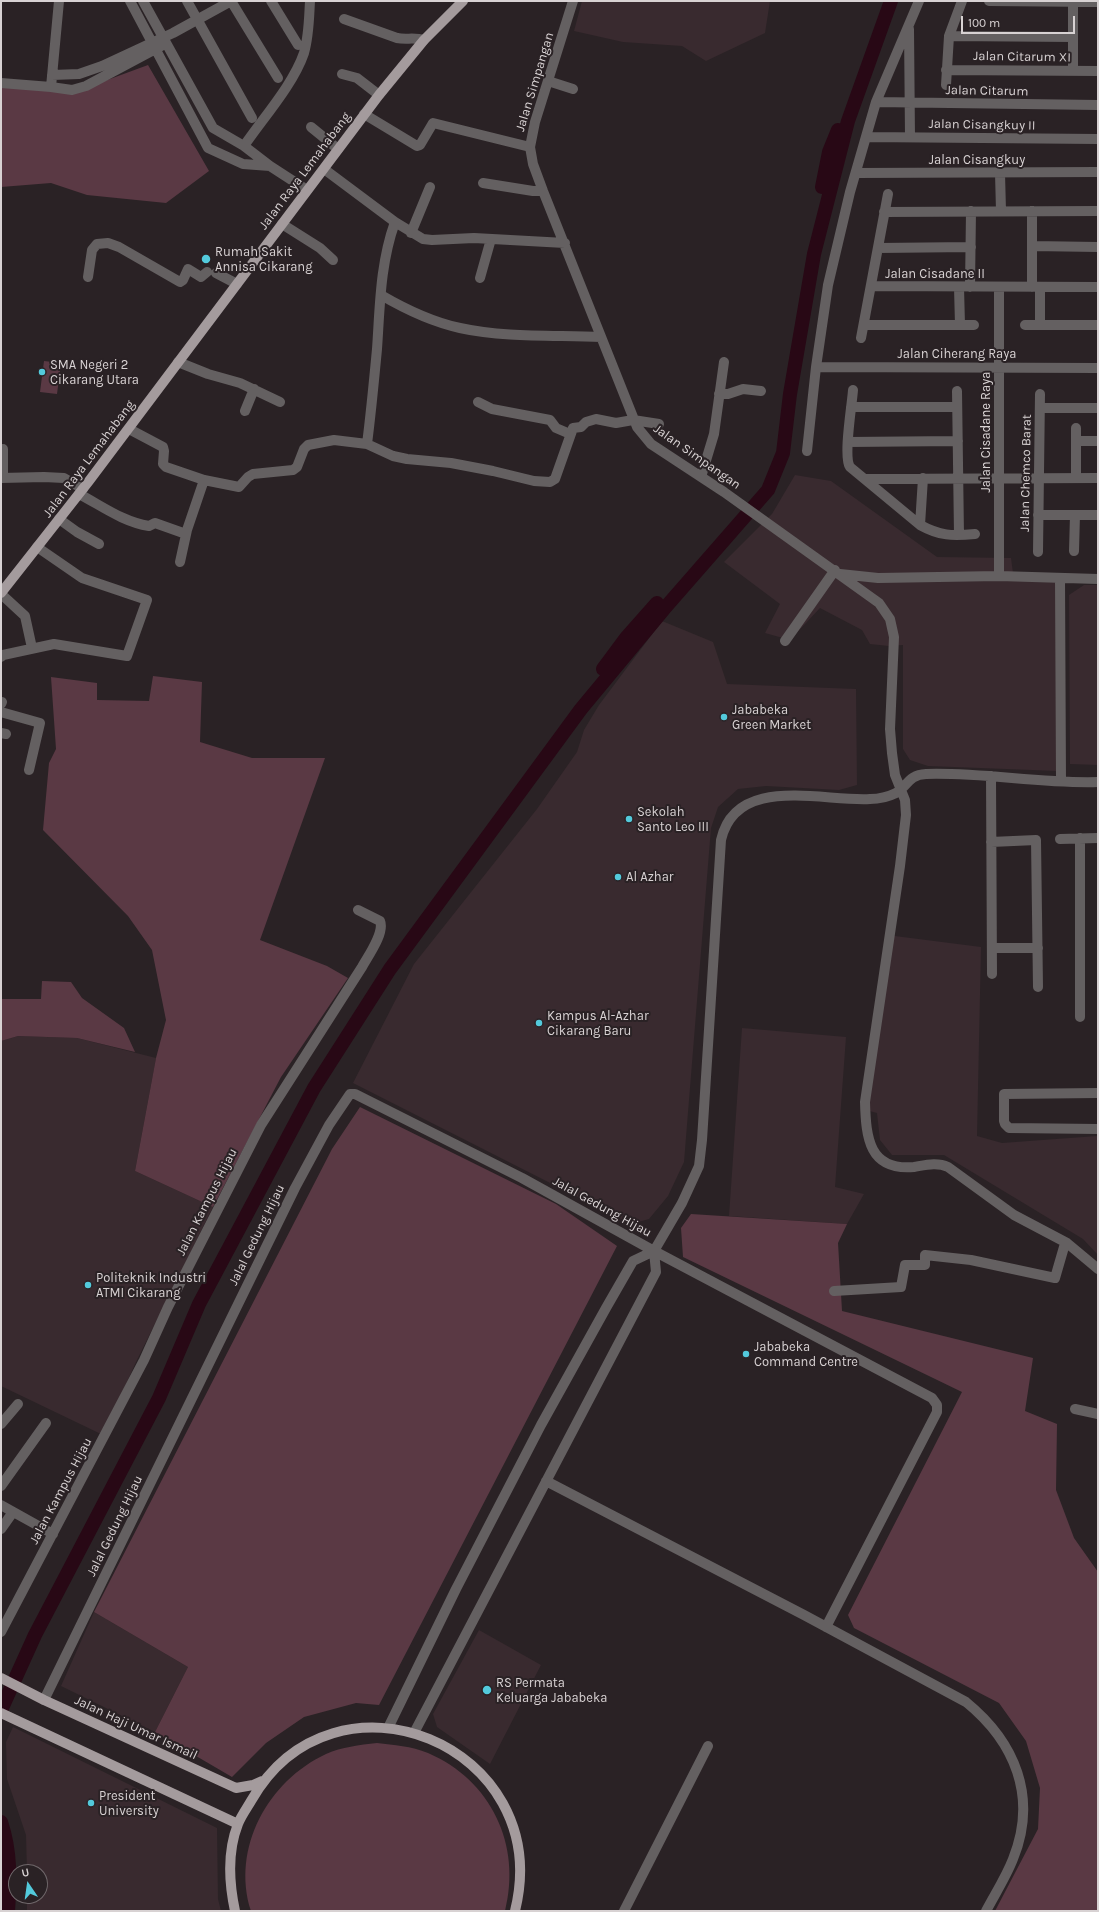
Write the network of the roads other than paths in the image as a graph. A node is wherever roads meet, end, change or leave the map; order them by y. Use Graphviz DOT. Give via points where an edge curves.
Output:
graph roads {
  1 [pos="59,1"];
  2 [pos="130,1"];
  3 [pos="143,1"];
  4 [pos="187,1"];
  5 [pos="231,1"];
  6 [pos="271,1"];
  7 [pos="310,1"];
  8 [pos="463,1"];
  9 [pos="573,1"];
  10 [pos="919,1"];
  11 [pos="962,1"];
  12 [pos="989,1"];
  13 [pos="1073,1"];
  14 [pos="1098,2"];
  15 [pos="344,19"];
  16 [pos="197,20"];
  17 [pos="909,26"];
  18 [pos="949,36"];
  19 [pos="1073,37"];
  20 [pos="164,40"];
  21 [pos="424,40"];
  22 [pos="298,45"];
  23 [pos="154,46"];
  24 [pos="946,70"];
  25 [pos="1073,71"];
  26 [pos="1098,71"];
  27 [pos="342,74"];
  28 [pos="52,75"];
  29 [pos="278,78"];
  30 [pos="548,81"];
  31 [pos="1,83"];
  32 [pos="946,85"];
  33 [pos="51,87"];
  34 [pos="573,89"];
  35 [pos="379,94"];
  36 [pos="876,102"];
  37 [pos="909,103"];
  38 [pos="1098,105"];
  39 [pos="364,114"];
  40 [pos="252,118"];
  41 [pos="312,127"];
  42 [pos="866,137"];
  43 [pos="910,137"];
  44 [pos="1098,139"];
  45 [pos="244,146"];
  46 [pos="530,147"];
  47 [pos="338,149"];
  48 [pos="270,166"];
  49 [pos="324,169"];
  50 [pos="1098,172"];
  51 [pos="856,173"];
  52 [pos="1000,173"];
  53 [pos="483,183"];
  54 [pos="430,187"];
  55 [pos="307,190"];
  56 [pos="543,191"];
  57 [pos="888,194"];
  58 [pos="971,211"];
  59 [pos="1001,211"];
  60 [pos="1032,211"];
  61 [pos="1098,211"];
  62 [pos="884,212"];
  63 [pos="395,222"];
  64 [pos="282,224"];
  65 [pos="411,233"];
  66 [pos="490,239"];
  67 [pos="565,243"];
  68 [pos="1032,246"];
  69 [pos="971,247"];
  70 [pos="1098,247"];
  71 [pos="878,248"];
  72 [pos="333,260"];
  73 [pos="88,277"];
  74 [pos="480,278"];
  75 [pos="237,284"];
  76 [pos="871,286"];
  77 [pos="970,286"];
  78 [pos="959,287"];
  79 [pos="998,287"];
  80 [pos="1036,287"];
  81 [pos="1098,287"];
  82 [pos="381,295"];
  83 [pos="864,325"];
  84 [pos="960,325"];
  85 [pos="974,325"];
  86 [pos="1025,325"];
  87 [pos="1040,325"];
  88 [pos="1098,325"];
  89 [pos="601,337"];
  90 [pos="861,338"];
  91 [pos="178,362"];
  92 [pos="724,362"];
  93 [pos="816,367"];
  94 [pos="999,368"];
  95 [pos="1098,368"];
  96 [pos="254,389"];
  97 [pos="853,390"];
  98 [pos="761,391"];
  99 [pos="957,391"];
  100 [pos="719,394"];
  101 [pos="1040,394"];
  102 [pos="280,402"];
  103 [pos="478,402"];
  104 [pos="851,407"];
  105 [pos="957,407"];
  106 [pos="1040,408"];
  107 [pos="1098,408"];
  108 [pos="245,411"];
  109 [pos="633,420"];
  110 [pos="659,424"];
  111 [pos="1076,428"];
  112 [pos="129,429"];
  113 [pos="570,434"];
  114 [pos="1076,441"];
  115 [pos="1098,441"];
  116 [pos="848,442"];
  117 [pos="958,442"];
  118 [pos="367,444"];
  119 [pos="3,449"];
  120 [pos="807,451"];
  121 [pos="701,477"];
  122 [pos="2,478"];
  123 [pos="923,478"];
  124 [pos="958,478"];
  125 [pos="999,478"];
  126 [pos="1039,478"];
  127 [pos="1076,478"];
  128 [pos="1098,478"];
  129 [pos="865,479"];
  130 [pos="204,480"];
  131 [pos="81,492"];
  132 [pos="1098,514"];
  133 [pos="1038,515"];
  134 [pos="1075,515"];
  135 [pos="59,519"];
  136 [pos="920,525"];
  137 [pos="186,534"];
  138 [pos="975,534"];
  139 [pos="959,535"];
  140 [pos="99,544"];
  141 [pos="37,547"];
  142 [pos="1074,551"];
  143 [pos="1038,552"];
  144 [pos="180,562"];
  145 [pos="838,572"];
  146 [pos="999,576"];
  147 [pos="1060,578"];
  148 [pos="1098,579"];
  149 [pos="1,593"];
  150 [pos="785,641"];
  151 [pos="32,648"];
  152 [pos="1,657"];
  153 [pos="1,712"];
  154 [pos="29,770"];
  155 [pos="991,776"];
  156 [pos="1061,781"];
  157 [pos="1098,782"];
  158 [pos="901,789"];
  159 [pos="1080,838"];
  160 [pos="1098,838"];
  161 [pos="1060,839"];
  162 [pos="991,842"];
  163 [pos="358,910"];
  164 [pos="992,948"];
  165 [pos="1038,948"];
  166 [pos="992,974"];
  167 [pos="1038,987"];
  168 [pos="1080,1017"];
  169 [pos="1098,1093"];
  170 [pos="1098,1129"];
  171 [pos="1067,1243"];
  172 [pos="654,1251"];
  173 [pos="1098,1269"];
  174 [pos="834,1291"];
  175 [pos="18,1404"];
  176 [pos="1074,1409"];
  177 [pos="1098,1414"];
  178 [pos="46,1423"];
  179 [pos="1,1424"];
  180 [pos="546,1481"];
  181 [pos="1,1486"];
  182 [pos="1,1505"];
  183 [pos="13,1512"];
  184 [pos="1,1529"];
  185 [pos="53,1534"];
  186 [pos="826,1626"];
  187 [pos="1,1632"];
  188 [pos="1,1678"];
  189 [pos="42,1698"];
  190 [pos="1,1713"];
  191 [pos="388,1728"];
  192 [pos="414,1733"];
  193 [pos="708,1746"];
  194 [pos="262,1781"];
  195 [pos="238,1824"];
  196 [pos="235,1911"];
  197 [pos="515,1911"];
  198 [pos="624,1911"];
  199 [pos="986,1911"];
  1 -- 28 [label="street"];
  2 -- 23 [label="street"];
  3 -- 20 [label="street"];
  4 -- 16 [label="street"];
  5 -- 16 [label="street"];
  5 -- 29 [label="street"];
  6 -- 22 [label="street"];
  7 -- 45 [label="street" via="303,54 285,88"];
  8 -- 21 [label="main road, Jalan Raya Lemahabang"];
  9 -- 30 [label="street, Jalan Simpangan"];
  10 -- 17 [label="street"];
  11 -- 18 [label="street"];
  12 -- 13 [label="street"];
  13 -- 14 [label="street"];
  13 -- 19 [label="street"];
  15 -- 21 [label="street" via="397,38"];
  16 -- 20 [label="street"];
  16 -- 40 [label="street"];
  17 -- 36 [label="street"];
  17 -- 37 [label="street"];
  18 -- 19 [label="street"];
  18 -- 24 [label="street"];
  19 -- 25 [label="street"];
  20 -- 23 [label="street"];
  20 -- 45 [label="street" via="213,128"];
  21 -- 35 [label="main road, Jalan Raya Lemahabang"];
  23 -- 28 [label="street" via="86,73"];
  23 -- 33 [label="street" via="86,86 72,90"];
  23 -- 48 [label="street" via="208,148 243,164"];
  24 -- 25 [label="street, Jalan Citarum XI"];
  24 -- 32 [label="street"];
  25 -- 26 [label="street, Jalan Citarum XI"];
  27 -- 35 [label="street" via="357,78"];
  28 -- 33 [label="street"];
  30 -- 34 [label="street"];
  30 -- 46 [label="street, Jalan Simpangan"];
  31 -- 33 [label="street"];
  35 -- 39 [label="main road, Jalan Raya Lemahabang"];
  36 -- 37 [label="street, Jalan Citarum"];
  36 -- 42 [label="street"];
  37 -- 38 [label="street, Jalan Citarum"];
  37 -- 43 [label="street"];
  39 -- 46 [label="street" via="417,146 432,123"];
  39 -- 47 [label="main road, Jalan Raya Lemahabang"];
  41 -- 47 [label="street"];
  42 -- 43 [label="street, Jalan Cisangkuy II"];
  42 -- 51 [label="street"];
  43 -- 44 [label="street, Jalan Cisangkuy II"];
  45 -- 48 [label="street"];
  46 -- 56 [label="street, Jalan Simpangan"];
  47 -- 49 [label="main road, Jalan Raya Lemahabang"];
  48 -- 55 [label="street"];
  49 -- 55 [label="main road, Jalan Raya Lemahabang"];
  49 -- 63 [label="street"];
  50 -- 52 [label="street, Jalan Cisangkuy"];
  51 -- 52 [label="street, Jalan Cisangkuy"];
  51 -- 93 [label="street" via="828,285"];
  52 -- 59 [label="street"];
  53 -- 56 [label="street"];
  54 -- 65 [label="street"];
  55 -- 64 [label="main road, Jalan Raya Lemahabang"];
  56 -- 67 [label="street, Jalan Simpangan"];
  57 -- 62 [label="street"];
  58 -- 59 [label="street"];
  58 -- 62 [label="street"];
  58 -- 69 [label="street"];
  59 -- 60 [label="street"];
  60 -- 61 [label="street"];
  60 -- 68 [label="street"];
  62 -- 71 [label="street"];
  63 -- 65 [label="street"];
  63 -- 82 [label="street" via="385,250"];
  64 -- 72 [label="street" via="320,248"];
  64 -- 75 [label="main road, Jalan Raya Lemahabang"];
  65 -- 66 [label="street" via="429,240"];
  66 -- 67 [label="street"];
  66 -- 74 [label="street"];
  67 -- 89 [label="street, Jalan Simpangan"];
  68 -- 70 [label="street"];
  68 -- 80 [label="street"];
  69 -- 71 [label="street"];
  69 -- 77 [label="street"];
  71 -- 76 [label="street"];
  73 -- 75 [label="street" via="92,250 97,244 103,243 119,247 180,282 188,269 201,277 211,273"];
  75 -- 91 [label="main road, Jalan Raya Lemahabang"];
  76 -- 78 [label="street, Jalan Cisadane II"];
  76 -- 83 [label="street"];
  77 -- 78 [label="street, Jalan Cisadane II"];
  77 -- 79 [label="street, Jalan Cisadane II"];
  78 -- 84 [label="street"];
  79 -- 80 [label="street, Jalan Cisadane II"];
  79 -- 94 [label="street, Jalan Cisadane Raya"];
  80 -- 81 [label="street, Jalan Cisadane II"];
  80 -- 87 [label="street"];
  82 -- 89 [label="street" via="418,314 460,328 496,333"];
  82 -- 118 [label="street"];
  83 -- 84 [label="street"];
  83 -- 90 [label="street"];
  84 -- 85 [label="street"];
  86 -- 87 [label="street"];
  87 -- 88 [label="street"];
  89 -- 109 [label="street, Jalan Simpangan"];
  91 -- 96 [label="street"];
  91 -- 112 [label="main road, Jalan Raya Lemahabang"];
  92 -- 100 [label="street"];
  93 -- 94 [label="street, Jalan Ciherang Raya"];
  93 -- 120 [label="street"];
  94 -- 95 [label="street, Jalan Ciherang Raya"];
  94 -- 125 [label="street, Jalan Cisadane Raya"];
  96 -- 102 [label="street"];
  96 -- 108 [label="street"];
  97 -- 104 [label="street"];
  98 -- 100 [label="street" via="743,389"];
  99 -- 105 [label="street"];
  100 -- 121 [label="street" via="714,434"];
  101 -- 106 [label="street, Jalan Chemco Barat"];
  103 -- 113 [label="street" via="492,409 550,420 556,428"];
  104 -- 105 [label="street"];
  104 -- 116 [label="street"];
  105 -- 117 [label="street"];
  106 -- 107 [label="street"];
  106 -- 126 [label="street, Jalan Chemco Barat"];
  109 -- 110 [label="street"];
  109 -- 113 [label="street" via="616,423 590,420 581,427 573,428"];
  109 -- 121 [label="street, Jalan Simpangan" via="651,444"];
  111 -- 114 [label="street"];
  112 -- 130 [label="street" via="163,447 163,464 166,467"];
  112 -- 131 [label="main road, Jalan Raya Lemahabang"];
  113 -- 118 [label="street" via="555,480 550,482 534,481 451,462 393,456"];
  114 -- 115 [label="street"];
  114 -- 127 [label="street"];
  116 -- 117 [label="street"];
  116 -- 129 [label="street" via="849,465"];
  117 -- 124 [label="street"];
  118 -- 130 [label="street" via="334,440 308,445 293,470 253,474 239,487"];
  119 -- 122 [label="street"];
  121 -- 145 [label="street, Jalan Simpangan"];
  122 -- 131 [label="street" via="64,478"];
  123 -- 124 [label="street"];
  123 -- 129 [label="street"];
  123 -- 136 [label="street"];
  124 -- 125 [label="street"];
  124 -- 139 [label="street"];
  125 -- 126 [label="street"];
  125 -- 146 [label="street, Jalan Cisadane Raya"];
  126 -- 127 [label="street"];
  126 -- 133 [label="street, Jalan Chemco Barat"];
  127 -- 128 [label="street"];
  129 -- 136 [label="street"];
  130 -- 137 [label="street"];
  131 -- 135 [label="main road, Jalan Raya Lemahabang"];
  131 -- 137 [label="street" via="116,516 149,526 155,523"];
  132 -- 134 [label="street"];
  133 -- 134 [label="street"];
  133 -- 143 [label="street, Jalan Chemco Barat"];
  134 -- 142 [label="street"];
  135 -- 140 [label="street"];
  135 -- 141 [label="main road, Jalan Raya Lemahabang"];
  136 -- 139 [label="street" via="939,534"];
  137 -- 144 [label="street"];
  138 -- 139 [label="street"];
  141 -- 149 [label="main road, Jalan Raya Lemahabang"];
  141 -- 151 [label="street" via="82,578 147,600 127,656 54,644"];
  145 -- 146 [label="street" via="878,578"];
  145 -- 150 [label="street"];
  145 -- 158 [label="street, Jalan Simpangan" via="879,603 890,619 894,637 890,729 895,775"];
  146 -- 147 [label="street"];
  147 -- 148 [label="street"];
  147 -- 156 [label="street"];
  149 -- 151 [label="street" via="25,616"];
  151 -- 152 [label="street"];
  153 -- 154 [label="street" via="40,723"];
  155 -- 156 [label="street"];
  155 -- 158 [label="street" via="924,774 915,776"];
  155 -- 162 [label="street"];
  156 -- 157 [label="street"];
  158 -- 171 [label="street, Jalan Simpangan" via="906,815 865,1102 867,1131 872,1149 881,1160 893,1166 905,1168 939,1164 948,1167 1014,1215"];
  158 -- 172 [label="street" via="889,796 870,799 767,797 744,806 730,819 722,840 701,1158 684,1198"];
  159 -- 160 [label="street"];
  159 -- 161 [label="street"];
  159 -- 168 [label="street"];
  162 -- 164 [label="street"];
  162 -- 165 [label="street" via="1036,840"];
  163 -- 185 [label="street, Jalan Kampus Hijau" via="380,921 381,930 376,941 261,1125 168,1307 144,1360"];
  164 -- 165 [label="street"];
  164 -- 166 [label="street"];
  165 -- 167 [label="street"];
  169 -- 170 [label="street" via="1004,1094 1004,1121 1010,1128"];
  171 -- 173 [label="street, Jalan Simpangan"];
  171 -- 174 [label="street" via="1055,1278 971,1260 925,1255 925,1265 905,1265 901,1287"];
  172 -- 180 [label="street" via="656,1272"];
  172 -- 186 [label="street" via="936,1401 937,1412"];
  172 -- 189 [label="street, Jalal Gedung Hijau" via="522,1178 355,1094 349,1094 295,1188"];
  172 -- 191 [label="street" via="633,1261 606,1308 541,1425"];
  175 -- 179 [label="street"];
  176 -- 177 [label="street"];
  178 -- 181 [label="street"];
  180 -- 186 [label="street"];
  180 -- 192 [label="street"];
  182 -- 183 [label="street"];
  183 -- 184 [label="street"];
  183 -- 185 [label="street"];
  185 -- 187 [label="street, Jalan Kampus Hijau"];
  186 -- 199 [label="street" via="966,1702 993,1727 1005,1744 1015,1765 1021,1787 1021,1829 1013,1860"];
  188 -- 189 [label="main road, Jalan Haji Umar Ismail"];
  189 -- 194 [label="main road, Jalan Haji Umar Ismail" via="236,1788"];
  190 -- 195 [label="main road"];
  191 -- 192 [label="main road"];
  191 -- 194 [label="main road" via="364,1728 318,1739 279,1764"];
  192 -- 197 [label="main road" via="436,1741 474,1766 493,1787 508,1811 517,1837 521,1865 520,1893"];
  193 -- 198 [label="street"];
  194 -- 195 [label="main road"];
  195 -- 196 [label="main road" via="230,1856 230,1888"];
}
